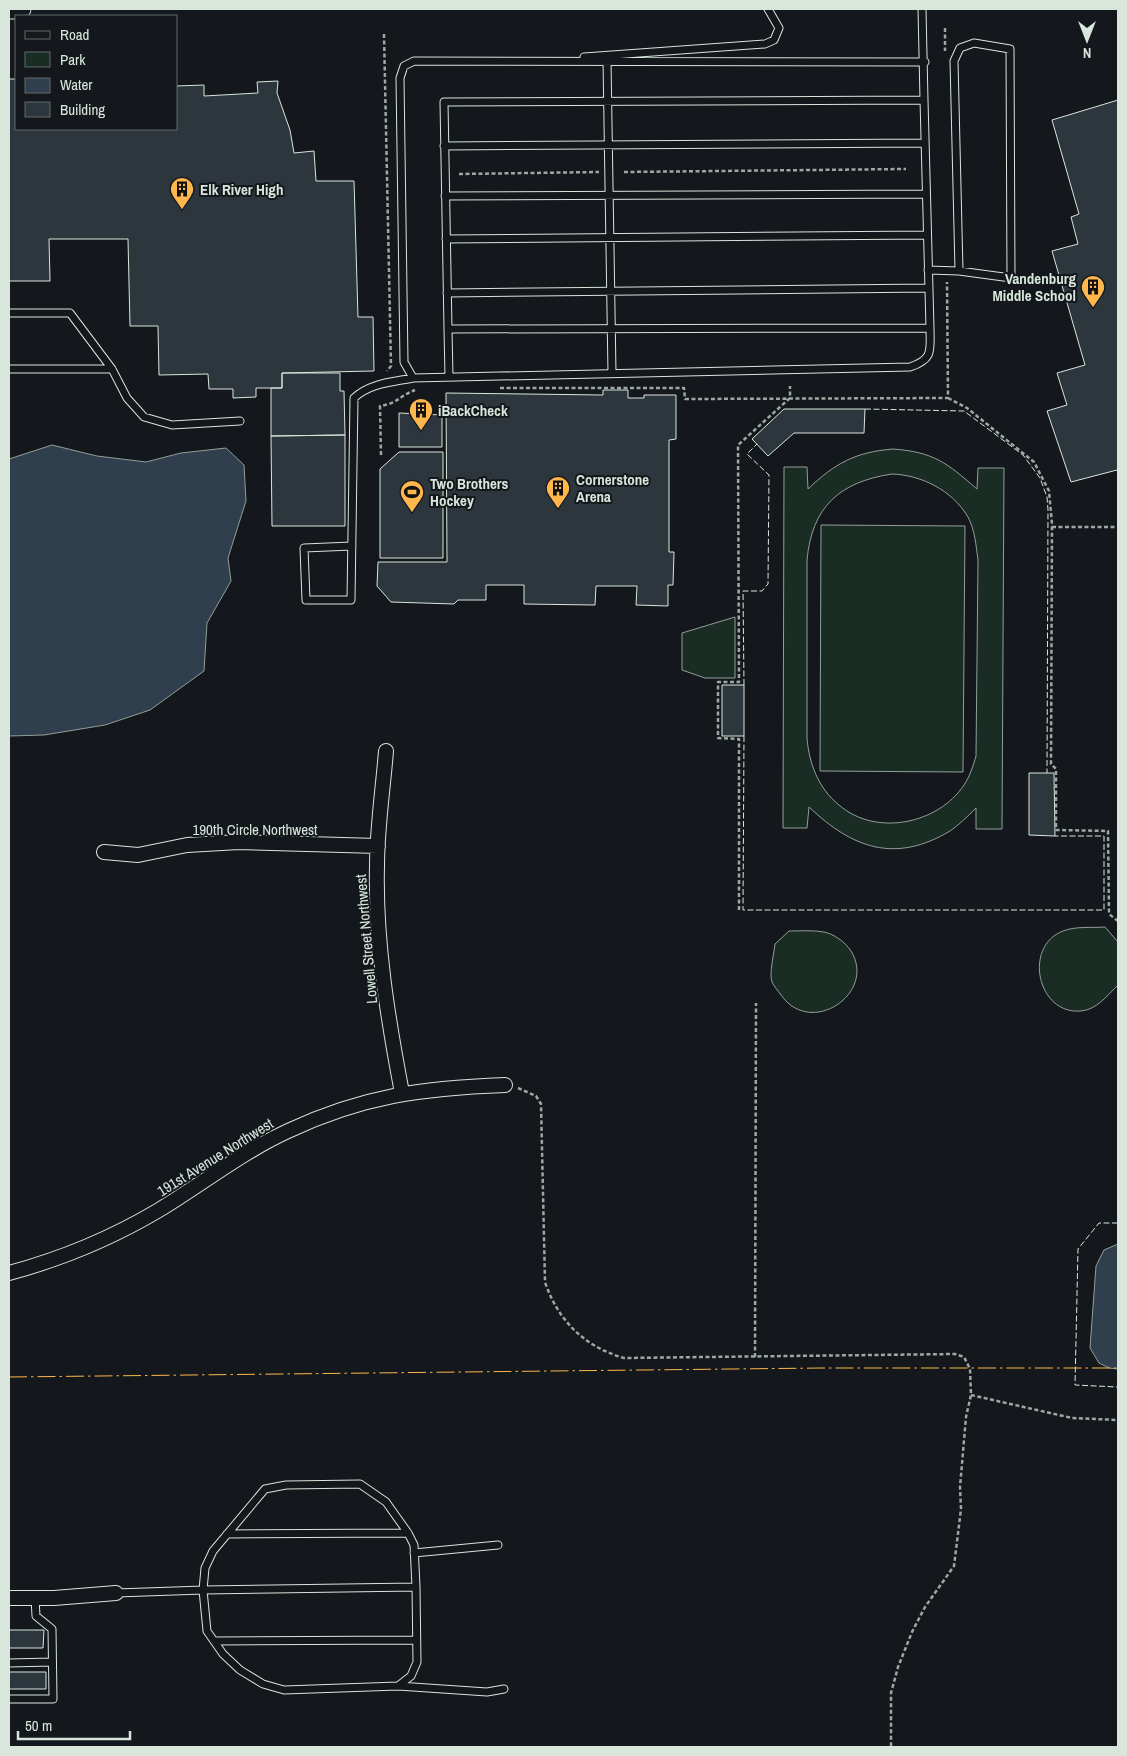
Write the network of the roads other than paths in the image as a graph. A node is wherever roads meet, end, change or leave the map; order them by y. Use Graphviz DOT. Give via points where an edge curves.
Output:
graph roads {
  1 [pos="9,9"];
  2 [pos="13,9"];
  3 [pos="21,9"];
  4 [pos="768,9"];
  5 [pos="922,9"];
  6 [pos="554,60"];
  7 [pos="607,60"];
  8 [pos="925,62"];
  9 [pos="924,100"];
  10 [pos="608,101"];
  11 [pos="925,143"];
  12 [pos="444,146"];
  13 [pos="609,146"];
  14 [pos="926,194"];
  15 [pos="445,196"];
  16 [pos="610,196"];
  17 [pos="927,235"];
  18 [pos="610,238"];
  19 [pos="446,239"];
  20 [pos="928,270"];
  21 [pos="959,271"];
  22 [pos="928,288"];
  23 [pos="611,291"];
  24 [pos="447,293"];
  25 [pos="9,313"];
  26 [pos="930,328"];
  27 [pos="448,329"];
  28 [pos="612,329"];
  29 [pos="9,369"];
  30 [pos="112,369"];
  31 [pos="612,373"];
  32 [pos="448,377"];
  33 [pos="413,378"];
  34 [pos="240,421"];
  35 [pos="352,546"];
  36 [pos="386,752"];
  37 [pos="378,846"];
  38 [pos="104,852"];
  39 [pos="505,1085"];
  40 [pos="402,1093"];
  41 [pos="9,1273"];
  42 [pos="408,1533"];
  43 [pos="226,1534"];
  44 [pos="498,1545"];
  45 [pos="414,1553"];
  46 [pos="416,1587"];
  47 [pos="203,1590"];
  48 [pos="116,1593"];
  49 [pos="9,1598"];
  50 [pos="35,1598"];
  51 [pos="416,1640"];
  52 [pos="214,1641"];
  53 [pos="52,1662"];
  54 [pos="9,1663"];
  55 [pos="398,1686"];
  56 [pos="504,1689"];
  57 [pos="9,1699"];
  1 -- 2 [label="street"];
  2 -- 3 [label="street"];
  4 -- 6 [label="lane" via="779,28 774,40 765,44"];
  5 -- 8 [label="lane"];
  6 -- 7 [label="lane"];
  6 -- 33 [label="lane" via="414,61 404,66 400,78 404,362"];
  7 -- 8 [label="lane"];
  7 -- 10 [label="lane"];
  8 -- 9 [label="lane"];
  9 -- 10 [label="lane"];
  9 -- 11 [label="lane"];
  10 -- 12 [label="lane" via="444,102"];
  10 -- 13 [label="lane"];
  11 -- 13 [label="lane"];
  11 -- 14 [label="lane"];
  12 -- 13 [label="lane"];
  12 -- 15 [label="lane"];
  13 -- 16 [label="lane"];
  14 -- 16 [label="lane"];
  14 -- 17 [label="lane"];
  15 -- 16 [label="lane"];
  15 -- 19 [label="lane"];
  16 -- 18 [label="lane"];
  17 -- 18 [label="lane"];
  17 -- 20 [label="lane"];
  18 -- 19 [label="lane"];
  18 -- 23 [label="lane"];
  19 -- 24 [label="lane"];
  20 -- 21 [label="lane"];
  20 -- 22 [label="lane"];
  21 -- 21 [label="lane" via="1011,278 1010,49 974,43 960,48 954,61"];
  22 -- 23 [label="lane"];
  22 -- 26 [label="lane"];
  23 -- 24 [label="lane"];
  23 -- 28 [label="lane"];
  24 -- 27 [label="lane"];
  25 -- 30 [label="lane" via="70,313"];
  26 -- 28 [label="lane"];
  26 -- 31 [label="lane" via="930,353 924,363 910,367"];
  27 -- 28 [label="lane"];
  27 -- 32 [label="lane"];
  28 -- 31 [label="lane"];
  29 -- 30 [label="lane"];
  30 -- 34 [label="lane" via="127,398 144,417 172,425"];
  31 -- 32 [label="lane"];
  32 -- 33 [label="lane"];
  33 -- 35 [label="lane" via="362,390 354,398"];
  35 -- 35 [label="lane" via="351,600 306,600 304,548"];
  36 -- 37 [label="street, Lowell Street Northwest"];
  37 -- 38 [label="street, 190th Circle Northwest" via="239,842 187,846 138,855"];
  37 -- 40 [label="street, Lowell Street Northwest" via="380,948"];
  39 -- 40 [label="street, 191st Avenue Northwest" via="446,1087"];
  40 -- 41 [label="street, 191st Avenue Northwest" via="346,1108 288,1131 240,1157 133,1225 82,1249"];
  42 -- 43 [label="lane"];
  42 -- 43 [label="lane" via="386,1502 360,1484 286,1485 265,1490"];
  42 -- 45 [label="lane"];
  43 -- 47 [label="lane" via="205,1568"];
  44 -- 45 [label="lane"];
  45 -- 46 [label="lane"];
  46 -- 47 [label="lane"];
  46 -- 51 [label="lane"];
  47 -- 48 [label="lane"];
  47 -- 52 [label="lane" via="207,1631"];
  48 -- 50 [label="street"];
  49 -- 50 [label="street"];
  50 -- 53 [label="lane" via="36,1616 52,1629"];
  51 -- 52 [label="lane"];
  51 -- 55 [label="lane" via="417,1662 411,1676"];
  52 -- 55 [label="lane" via="240,1670 263,1684 284,1690"];
  53 -- 54 [label="lane"];
  53 -- 57 [label="lane" via="52,1699"];
  55 -- 56 [label="lane" via="487,1692"];
}
